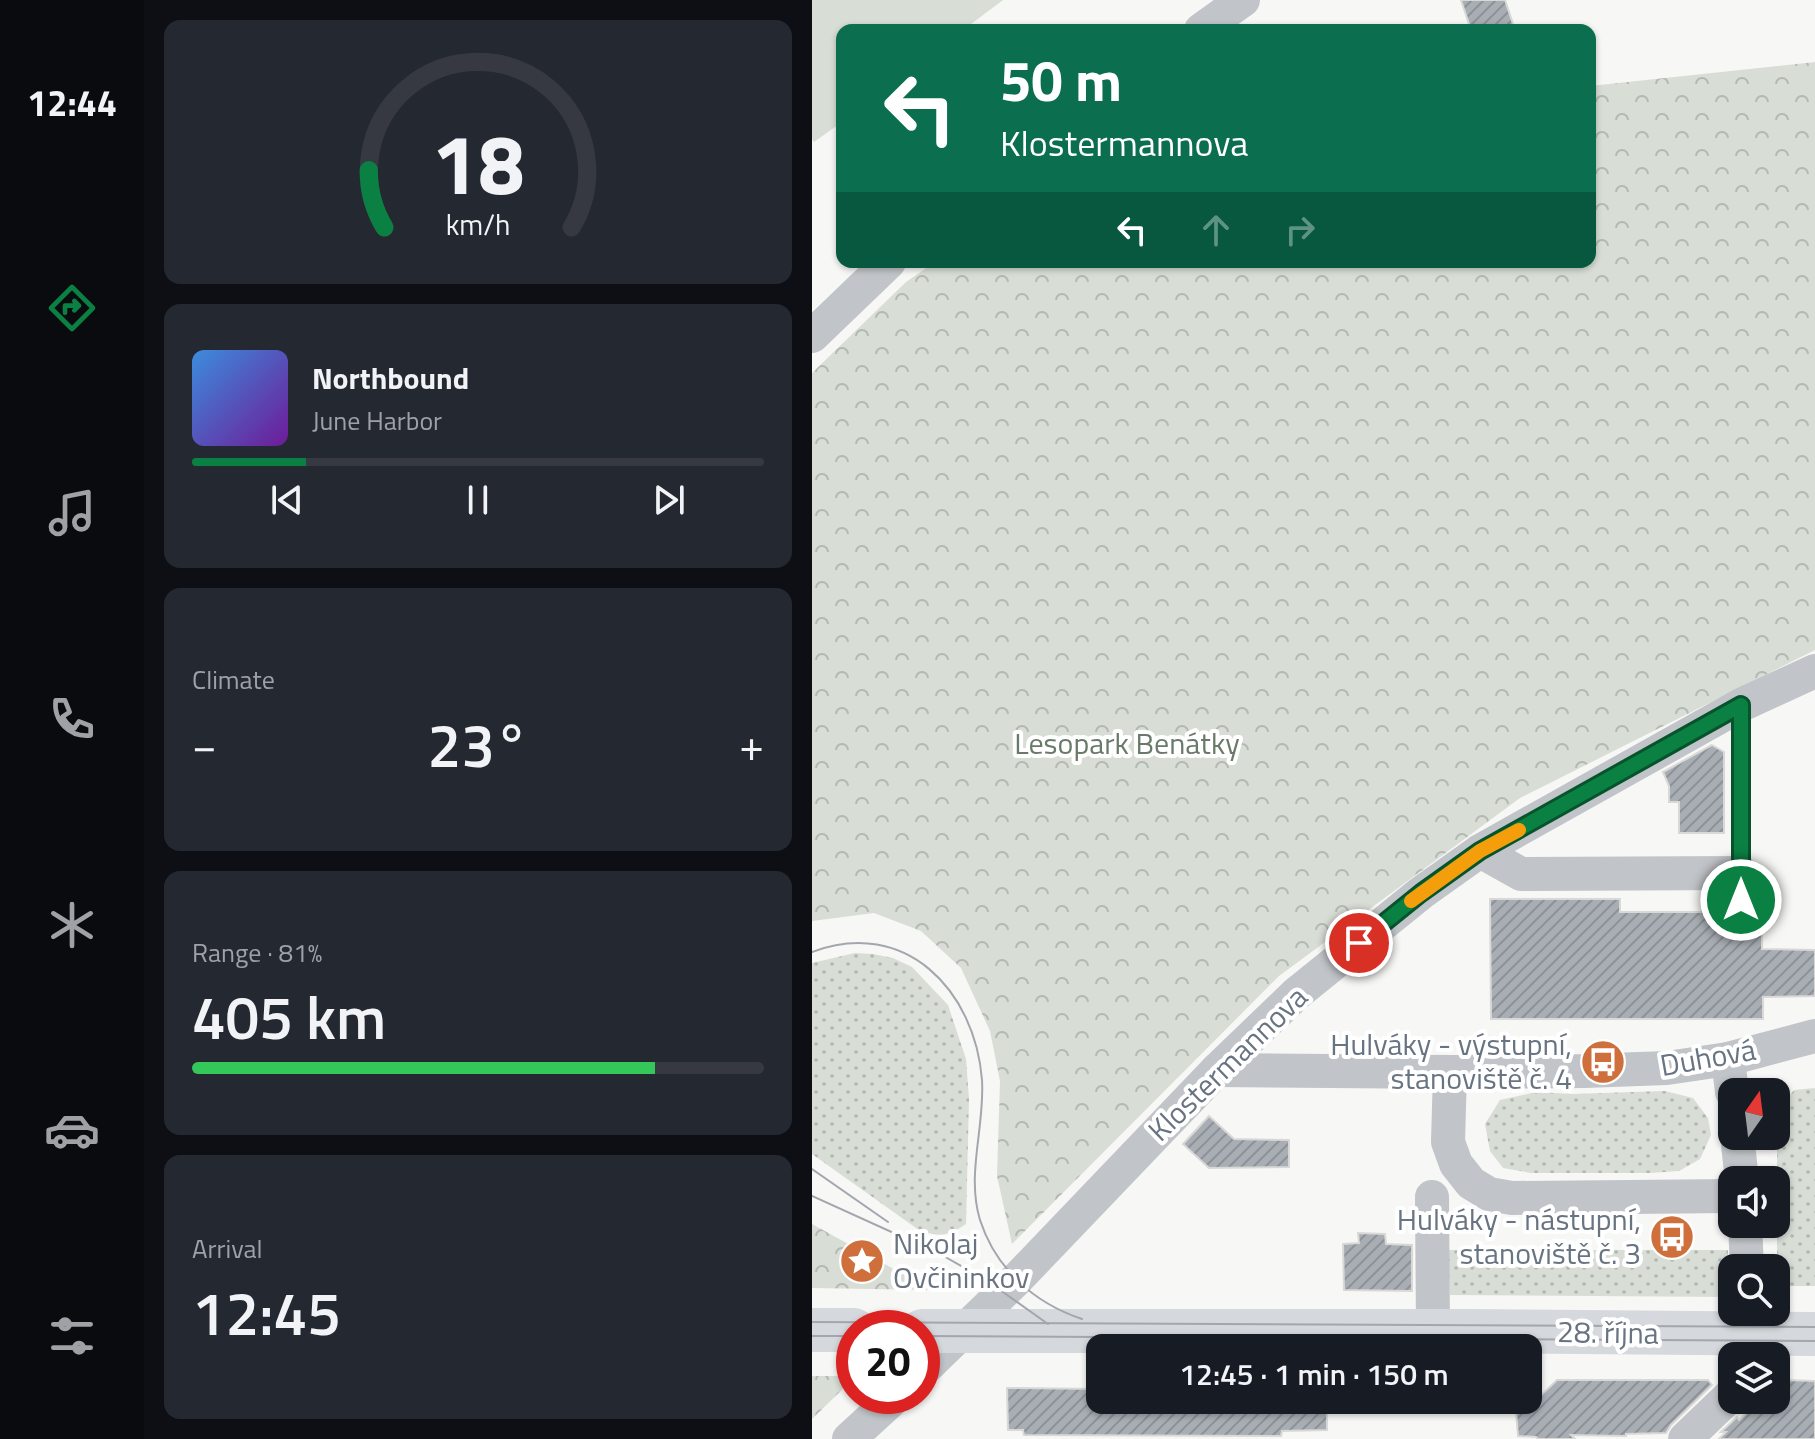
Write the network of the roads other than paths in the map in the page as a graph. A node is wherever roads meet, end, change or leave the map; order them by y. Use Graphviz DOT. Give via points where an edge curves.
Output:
graph roads {
  1 [pos="1240,1"];
  2 [pos="1209,24"];
  3 [pos="883,268"];
  4 [pos="812,336"];
  5 [pos="1815,671"];
  6 [pos="1741,705"];
  7 [pos="1480,851"];
  8 [pos="1741,887"];
  9 [pos="1815,1036"];
  10 [pos="1217,1070"];
  11 [pos="1450,1072"];
  12 [pos="1730,1075"];
  13 [pos="1718,1196"];
  14 [pos="1432,1197"];
  15 [pos="812,1330"];
  16 [pos="836,1330"];
  17 [pos="940,1331"];
  18 [pos="965,1331"];
  19 [pos="1433,1331"];
  20 [pos="1772,1334"];
  21 [pos="940,1354"];
  22 [pos="1718,1407"];
  23 [pos="878,1414"];
  24 [pos="853,1438"];
  25 [pos="1685,1439"];
  1 -- 2 [label="street"];
  3 -- 4 [label="street"];
  5 -- 6 [label="street, Klostermannova"];
  6 -- 7 [label="street, Klostermannova"];
  6 -- 8 [label="lane"];
  7 -- 8 [label="street" via="1521,874"];
  7 -- 10 [label="street, Klostermannova" via="1296,994"];
  9 -- 12 [label="street, Duhová"];
  10 -- 11 [label="street, Duhová"];
  10 -- 18 [label="street, Klostermannova"];
  11 -- 12 [label="street, Duhová" via="1667,1068"];
  11 -- 13 [label="street" via="1448,1142 1456,1164 1489,1194"];
  14 -- 19 [label="street"];
  15 -- 16 [label="main road"];
  17 -- 18 [label="main road, 28. října"];
  18 -- 19 [label="main road, 28. října"];
  18 -- 21 [label="street, Klostermannova"];
  19 -- 20 [label="main road, 28. října"];
  22 -- 25 [label="street"];
  23 -- 24 [label="street"];
}
